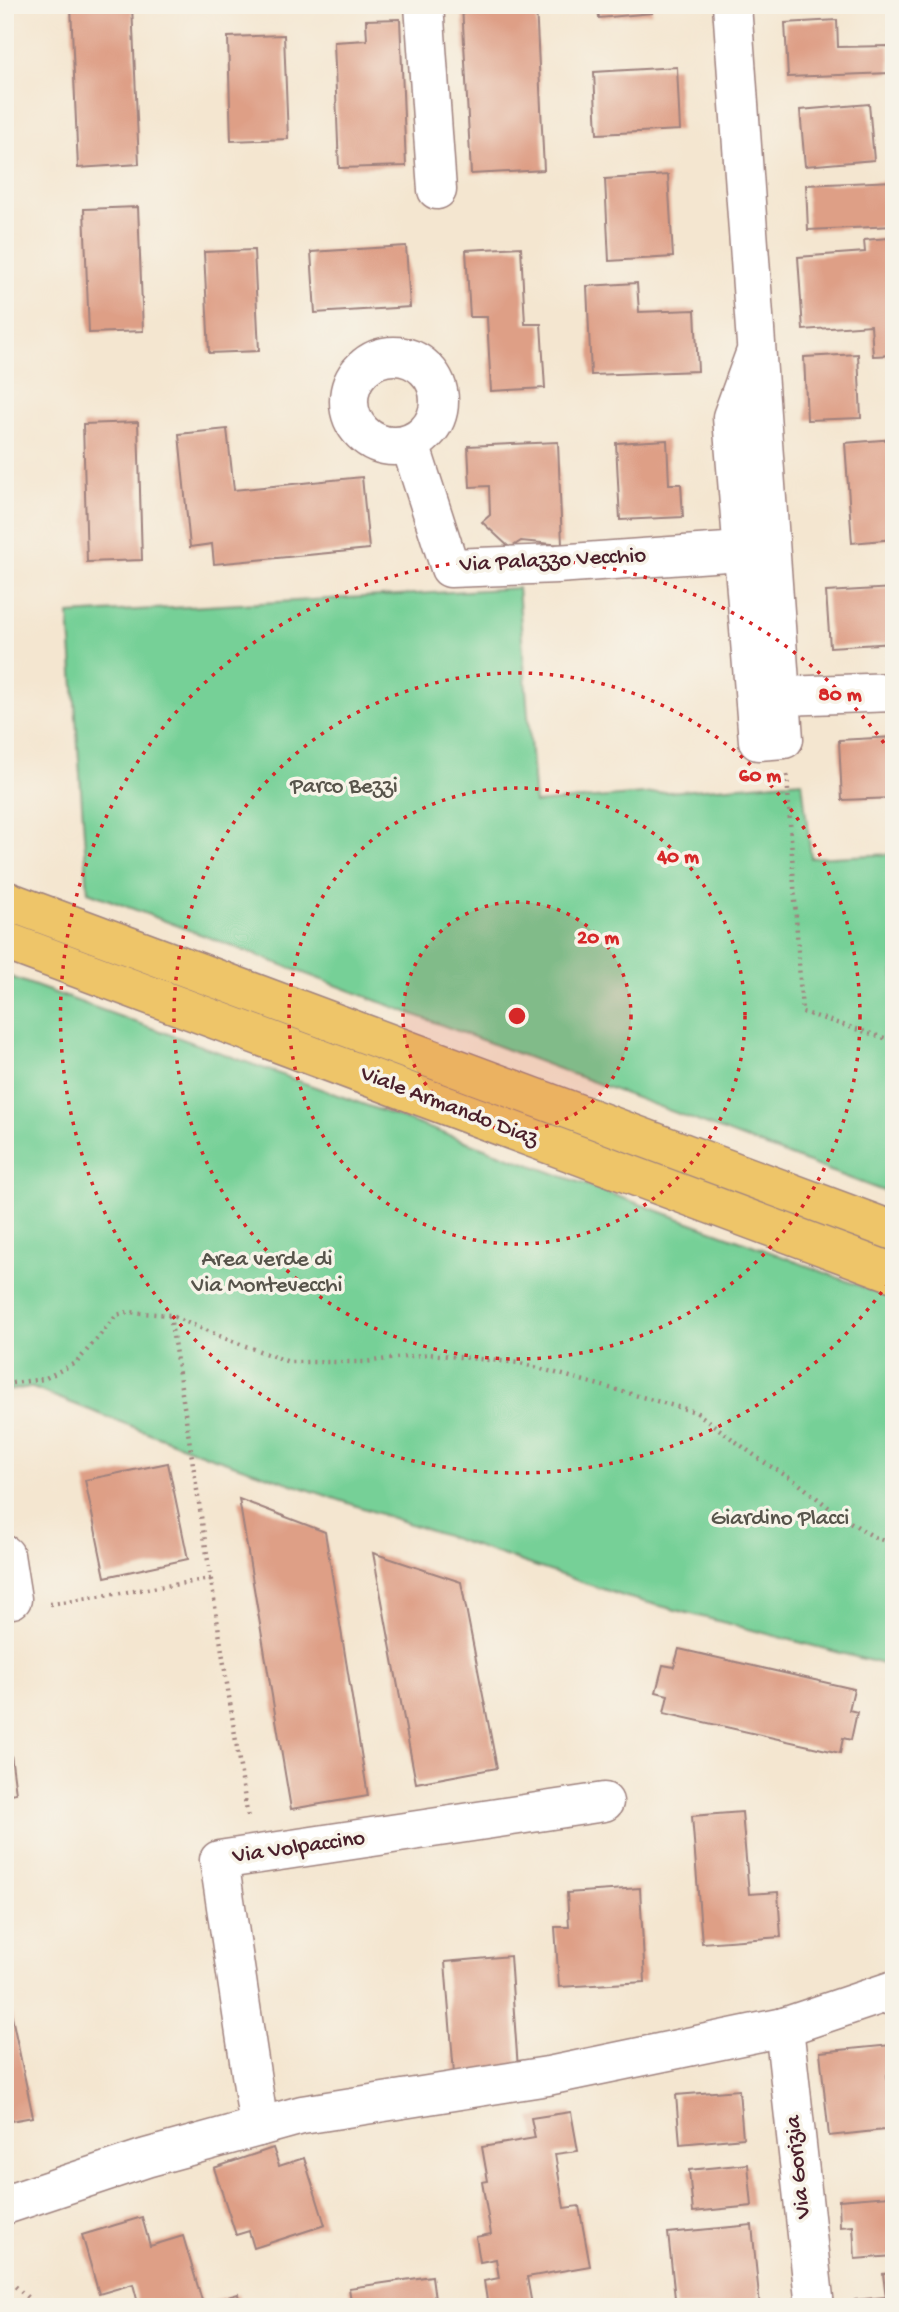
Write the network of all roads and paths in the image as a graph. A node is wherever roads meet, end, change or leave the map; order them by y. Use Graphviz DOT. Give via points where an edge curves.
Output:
graph roads {
  1 [pos="424,5"];
  2 [pos="732,5"];
  3 [pos="437,190"];
  4 [pos="410,444"];
  5 [pos="757,549"];
  6 [pos="894,692"];
  7 [pos="768,697"];
  8 [pos="784,739"];
  9 [pos="5,901"];
  10 [pos="5,941"];
  11 [pos="894,1041"];
  12 [pos="894,1231"];
  13 [pos="894,1273"];
  14 [pos="170,1315"];
  15 [pos="5,1384"];
  16 [pos="894,1544"];
  17 [pos="5,1555"];
  18 [pos="211,1579"];
  19 [pos="9,1600"];
  20 [pos="604,1802"];
  21 [pos="253,1855"];
  22 [pos="894,1990"];
  23 [pos="784,2027"];
  24 [pos="259,2127"];
  25 [pos="5,2205"];
  26 [pos="5,2277"];
  27 [pos="38,2307"];
  28 [pos="815,2307"];
  1 -- 3 [label="street"];
  2 -- 5 [label="street" via="756,351"];
  4 -- 5 [label="street, Via Palazzo Vecchio" via="450,568"];
  5 -- 7 [label="street"];
  6 -- 7 [label="street"];
  7 -- 8 [label="street" via="758,741"];
  8 -- 11 [label="path" via="802,1012"];
  9 -- 12 [label="main road, Viale Armando Diaz"];
  10 -- 13 [label="main road, Viale Armando Diaz"];
  14 -- 15 [label="path" via="117,1315 77,1362 44,1379"];
  14 -- 16 [label="path" via="289,1362 364,1362 429,1354 520,1363 696,1412 837,1514"];
  14 -- 18 [label="path"];
  17 -- 19 [label="street"];
  18 -- 19 [label="path" via="50,1605 47,1594"];
  18 -- 21 [label="path"];
  20 -- 21 [label="street, Via Volpaccino"];
  21 -- 24 [label="street, Via Volpaccino" via="219,1860"];
  22 -- 23 [label="street"];
  23 -- 24 [label="street" via="548,2076 302,2115"];
  23 -- 28 [label="street, Via Gorizia"];
  24 -- 25 [label="street" via="146,2158"];
  26 -- 27 [label="path"];
}
